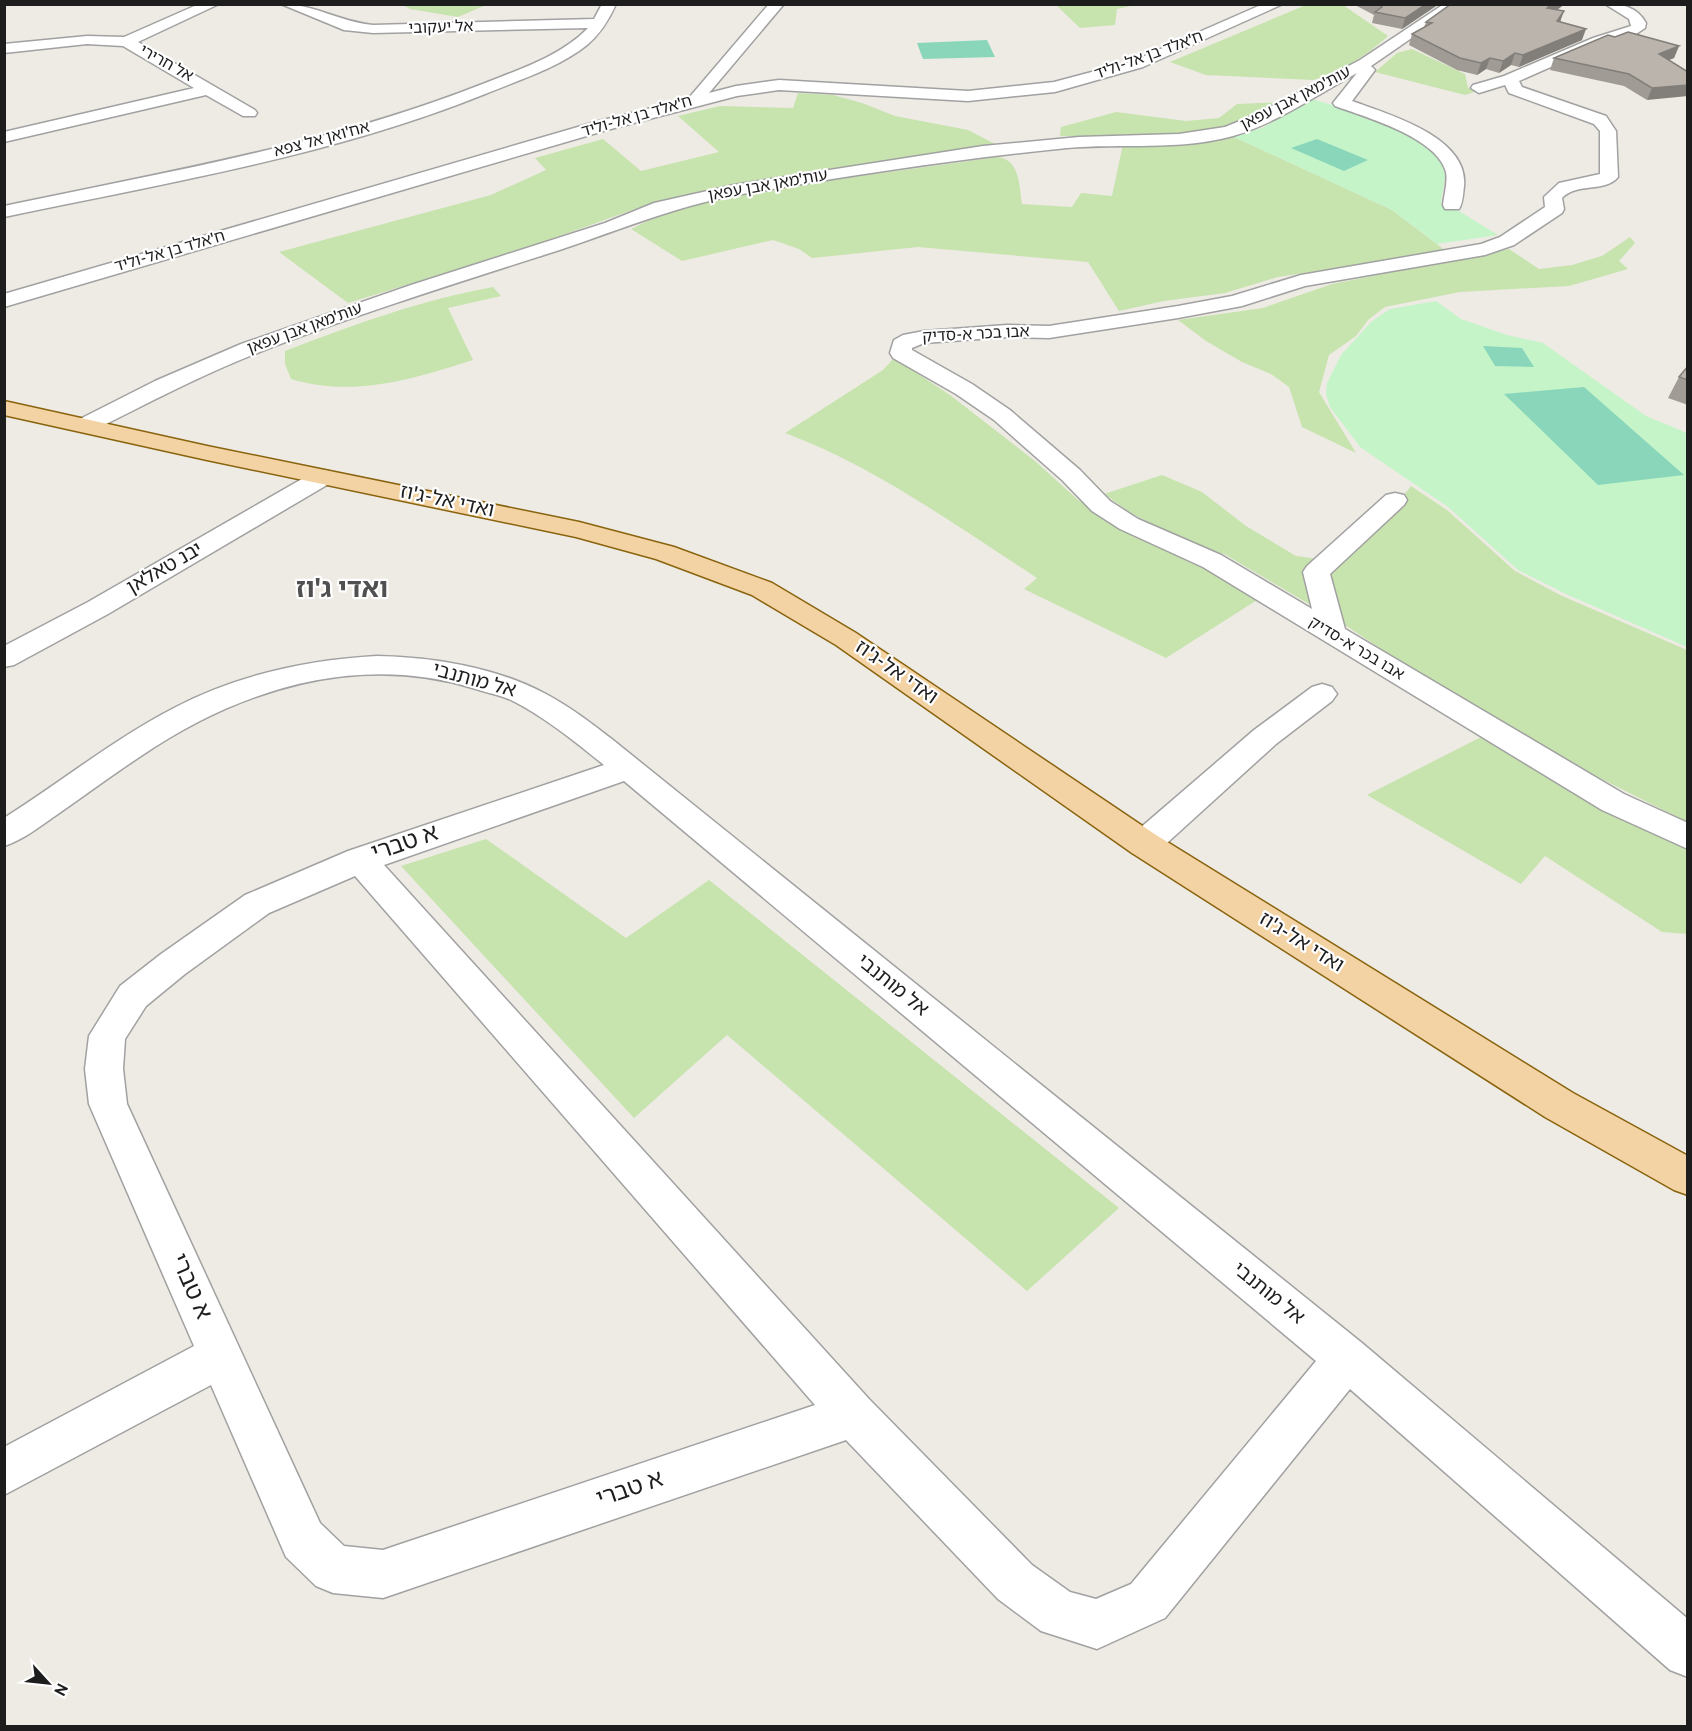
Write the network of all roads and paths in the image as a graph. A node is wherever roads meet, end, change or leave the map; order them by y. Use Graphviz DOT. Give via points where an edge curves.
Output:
graph roads {
  1 [pos="212,4"];
  2 [pos="288,4"];
  3 [pos="609,4"];
  4 [pos="777,4"];
  5 [pos="1276,4"];
  6 [pos="1454,4"];
  7 [pos="1612,4"];
  8 [pos="599,23"];
  9 [pos="126,42"];
  10 [pos="4,49"];
  11 [pos="1360,65"];
  12 [pos="1510,79"];
  13 [pos="1479,88"];
  14 [pos="211,89"];
  15 [pos="694,101"];
  16 [pos="249,113"];
  17 [pos="4,137"];
  18 [pos="1452,205"];
  19 [pos="4,212"];
  20 [pos="4,301"];
  21 [pos="4,408"];
  22 [pos="86,425"];
  23 [pos="322,477"];
  24 [pos="1395,500"];
  25 [pos="1333,635"];
  26 [pos="4,658"];
  27 [pos="1322,694"];
  28 [pos="628,768"];
  29 [pos="4,834"];
  30 [pos="1688,837"];
  31 [pos="1144,844"];
  32 [pos="360,860"];
  33 [pos="1688,1177"];
  34 [pos="221,1356"];
  35 [pos="1347,1358"];
  36 [pos="853,1414"];
  37 [pos="4,1472"];
  38 [pos="1688,1652"];
  1 -- 9 [label="street"];
  2 -- 8 [label="street, אל יעקובי" via="358,28"];
  3 -- 8 [label="street, אח'ואן אל צפא"];
  4 -- 15 [label="street"];
  5 -- 15 [label="street, ח'אלד בן אל-וליד" via="1138,64 1055,87 968,96 779,85"];
  6 -- 11 [label="street, עות'מאן אבן עפאן"];
  7 -- 12 [label="street" via="1635,16 1638,28"];
  8 -- 19 [label="street, אח'ואן אל צפא" via="590,34 547,61 489,88 413,115 257,157"];
  9 -- 10 [label="street, אל חרירי" via="87,40"];
  9 -- 14 [label="street, אל חרירי"];
  11 -- 18 [label="street" via="1367,70 1363,79 1341,104 1403,127 1442,152 1454,168"];
  11 -- 22 [label="street, עות'מאן אבן עפאן" via="1263,118 1228,132 1179,139 1079,142 983,151 734,190 661,207 249,349"];
  12 -- 13 [label="street"];
  12 -- 25 [label="street, אבו בכר א-סדיק" via="1515,90 1599,120 1608,131 1609,177 1560,188 1553,197 1555,209 1500,243 1485,249 1301,281 1235,302 1178,312 1048,332 924,337 902,345 901,353 964,388 1002,415 1101,506 1129,524 1212,561"];
  14 -- 16 [label="street, אל חרירי"];
  14 -- 17 [label="street"];
  15 -- 20 [label="street, ח'אלד בן אל-וליד"];
  21 -- 22 [label="main road, ואדי אל-ג'וז"];
  22 -- 23 [label="main road, ואדי אל-ג'וז"];
  23 -- 26 [label="street, יבנ טאלאן" via="98,608"];
  23 -- 31 [label="main road, ואדי אל-ג'וז" via="579,530 665,553 762,589 846,639"];
  24 -- 25 [label="street" via="1316,572"];
  25 -- 30 [label="street, אבו בכר א-סדיק" via="1612,801"];
  27 -- 31 [label="street" via="1265,738"];
  28 -- 29 [label="street, אל מותנבי" via="570,722 519,693 435,668 355,667 298,675 211,702 110,761"];
  28 -- 32 [label="street, א טברי"];
  28 -- 35 [label="street, אל מותנבי"];
  31 -- 33 [label="main road, ואדי אל-ג'וז" via="1559,1105"];
  32 -- 34 [label="street, א טברי" via="257,904 133,996 106,1036 108,1104"];
  32 -- 36 [label="street"];
  34 -- 36 [label="street, א טברי" via="303,1540 333,1569 383,1574"];
  34 -- 37 [label="street"];
  35 -- 36 [label="street" via="1148,1601 1097,1624 1058,1614 1015,1582"];
  35 -- 38 [label="street, אל מותנבי"];
}
